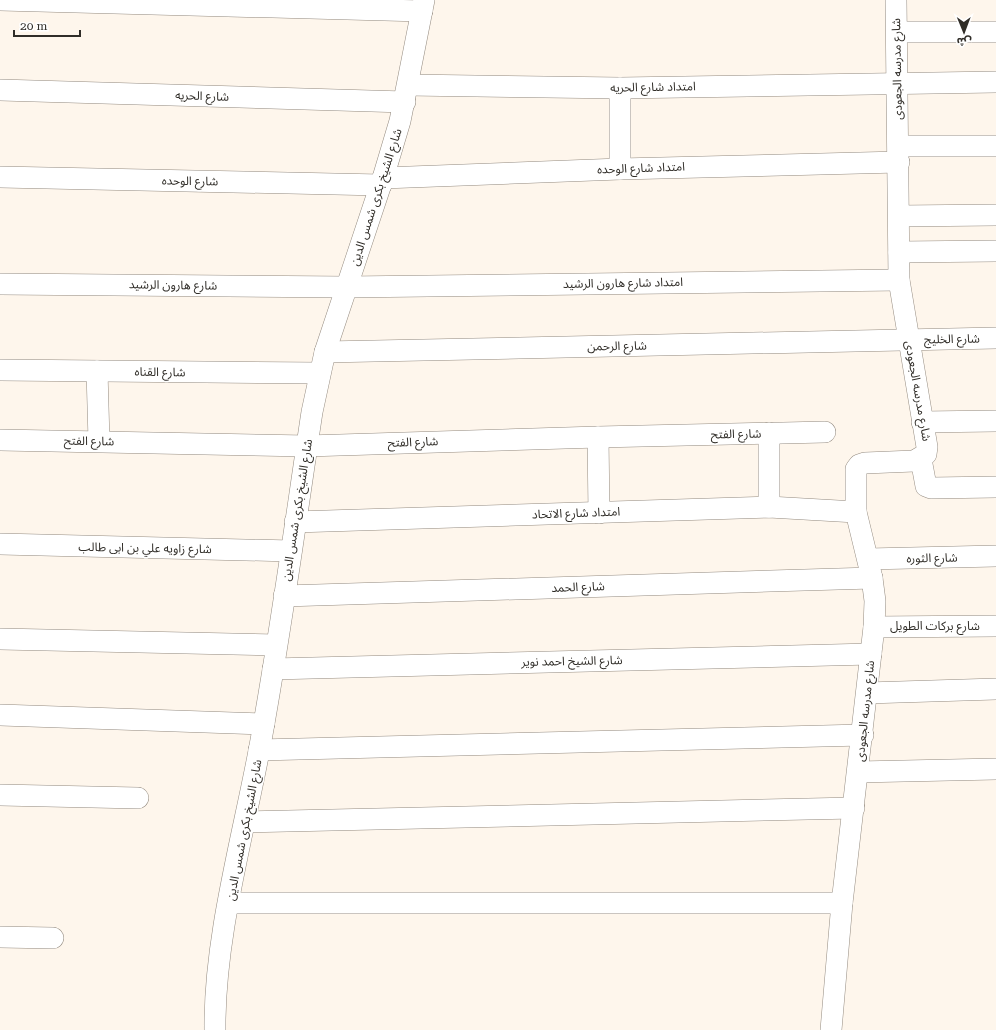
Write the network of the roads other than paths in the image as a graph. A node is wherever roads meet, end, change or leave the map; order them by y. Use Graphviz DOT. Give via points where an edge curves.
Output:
graph roads {
  1 [pos="0,0"];
  2 [pos="896,0"];
  3 [pos="423,5"];
  4 [pos="896,32"];
  5 [pos="996,32"];
  6 [pos="897,82"];
  7 [pos="996,82"];
  8 [pos="620,88"];
  9 [pos="0,90"];
  10 [pos="406,94"];
  11 [pos="996,146"];
  12 [pos="899,154"];
  13 [pos="620,169"];
  14 [pos="0,177"];
  15 [pos="382,182"];
  16 [pos="996,215"];
  17 [pos="899,216"];
  18 [pos="996,251"];
  19 [pos="899,252"];
  20 [pos="899,280"];
  21 [pos="0,284"];
  22 [pos="347,287"];
  23 [pos="996,338"];
  24 [pos="909,339"];
  25 [pos="325,352"];
  26 [pos="0,370"];
  27 [pos="97,371"];
  28 [pos="320,373"];
  29 [pos="996,421"];
  30 [pos="922,422"];
  31 [pos="825,432"];
  32 [pos="769,433"];
  33 [pos="598,437"];
  34 [pos="0,440"];
  35 [pos="99,441"];
  36 [pos="307,446"];
  37 [pos="921,459"];
  38 [pos="996,487"];
  39 [pos="769,507"];
  40 [pos="856,512"];
  41 [pos="599,513"];
  42 [pos="295,522"];
  43 [pos="0,544"];
  44 [pos="291,551"];
  45 [pos="996,556"];
  46 [pos="870,569"];
  47 [pos="284,596"];
  48 [pos="996,626"];
  49 [pos="874,627"];
  50 [pos="0,640"];
  51 [pos="276,645"];
  52 [pos="871,654"];
  53 [pos="273,668"];
  54 [pos="996,689"];
  55 [pos="867,692"];
  56 [pos="0,715"];
  57 [pos="264,724"];
  58 [pos="863,735"];
  59 [pos="259,750"];
  60 [pos="996,769"];
  61 [pos="858,772"];
  62 [pos="0,795"];
  63 [pos="138,798"];
  64 [pos="854,808"];
  65 [pos="245,822"];
  66 [pos="229,902"];
  67 [pos="842,904"];
  68 [pos="0,937"];
  69 [pos="53,938"];
  70 [pos="215,1030"];
  71 [pos="831,1030"];
  1 -- 3 [label="street"];
  2 -- 4 [label="street, شارع مدرسه الجعودى"];
  3 -- 10 [label="street, شارع الشيخ بكرى شمس الدين"];
  4 -- 5 [label="street"];
  4 -- 6 [label="street, شارع مدرسه الجعودى"];
  6 -- 7 [label="street, امتداد شارع الحريه"];
  6 -- 8 [label="street, امتداد شارع الحريه"];
  6 -- 12 [label="street, شارع مدرسه الجعودى"];
  8 -- 10 [label="street, امتداد شارع الحريه"];
  8 -- 13 [label="street"];
  9 -- 10 [label="street, شارع الحريه"];
  10 -- 15 [label="street, شارع الشيخ بكرى شمس الدين"];
  11 -- 12 [label="street, امتداد شارع الوحده"];
  12 -- 13 [label="street, امتداد شارع الوحده"];
  12 -- 17 [label="street, شارع مدرسه الجعودى"];
  13 -- 15 [label="street, امتداد شارع الوحده"];
  14 -- 15 [label="street, شارع الوحده"];
  15 -- 22 [label="street, شارع الشيخ بكرى شمس الدين"];
  16 -- 17 [label="street"];
  17 -- 19 [label="street, شارع مدرسه الجعودى"];
  18 -- 19 [label="street"];
  19 -- 20 [label="street, شارع مدرسه الجعودى"];
  20 -- 22 [label="street, امتداد شارع هارون الرشيد"];
  20 -- 24 [label="street, شارع مدرسه الجعودى"];
  21 -- 22 [label="street, شارع هارون الرشيد"];
  22 -- 25 [label="street, شارع الشيخ بكرى شمس الدين"];
  23 -- 24 [label="street, شارع الخليج"];
  24 -- 25 [label="street, شارع الرحمن"];
  24 -- 30 [label="street, شارع مدرسه الجعودى"];
  25 -- 28 [label="street, شارع الشيخ بكرى شمس الدين"];
  26 -- 27 [label="street, شارع القناه"];
  27 -- 28 [label="street, شارع القناه"];
  27 -- 35 [label="street"];
  28 -- 36 [label="street, شارع الشيخ بكرى شمس الدين"];
  29 -- 30 [label="street"];
  30 -- 37 [label="street, شارع مدرسه الجعودى" via="927,447 926,454"];
  31 -- 32 [label="street, شارع الفتح"];
  32 -- 33 [label="street, شارع الفتح"];
  32 -- 39 [label="street"];
  33 -- 36 [label="street, شارع الفتح"];
  33 -- 41 [label="street"];
  34 -- 35 [label="street, شارع الفتح"];
  35 -- 36 [label="street, شارع الفتح"];
  36 -- 42 [label="street, شارع الشيخ بكرى شمس الدين"];
  37 -- 38 [label="street" via="926,486 931,488"];
  37 -- 40 [label="street, شارع مدرسه الجعودى" via="859,465 855,476"];
  39 -- 40 [label="street, امتداد شارع الاتحاد"];
  39 -- 41 [label="street, امتداد شارع الاتحاد"];
  40 -- 46 [label="street, شارع مدرسه الجعودى"];
  41 -- 42 [label="street, امتداد شارع الاتحاد"];
  42 -- 44 [label="street, شارع الشيخ بكرى شمس الدين"];
  43 -- 44 [label="street, شارع زاويه علي بن ابى طالب"];
  44 -- 47 [label="street, شارع الشيخ بكرى شمس الدين"];
  45 -- 46 [label="street, شارع الثوره"];
  46 -- 47 [label="street, شارع الحمد"];
  46 -- 49 [label="street, شارع مدرسه الجعودى" via="875,601"];
  47 -- 51 [label="street, شارع الشيخ بكرى شمس الدين"];
  48 -- 49 [label="street, شارع بركات الطويل"];
  49 -- 52 [label="street, شارع مدرسه الجعودى"];
  50 -- 51 [label="street"];
  51 -- 53 [label="street, شارع الشيخ بكرى شمس الدين"];
  52 -- 53 [label="street, شارع الشيخ احمد نوير"];
  52 -- 55 [label="street, شارع مدرسه الجعودى"];
  53 -- 57 [label="street, شارع الشيخ بكرى شمس الدين"];
  54 -- 55 [label="street"];
  55 -- 58 [label="street, شارع مدرسه الجعودى"];
  56 -- 57 [label="street"];
  57 -- 59 [label="street, شارع الشيخ بكرى شمس الدين"];
  58 -- 59 [label="street"];
  58 -- 61 [label="street, شارع مدرسه الجعودى"];
  59 -- 65 [label="street, شارع الشيخ بكرى شمس الدين"];
  60 -- 61 [label="street"];
  61 -- 64 [label="street, شارع مدرسه الجعودى"];
  62 -- 63 [label="street"];
  64 -- 65 [label="street"];
  64 -- 67 [label="street, شارع مدرسه الجعودى"];
  65 -- 66 [label="street, شارع الشيخ بكرى شمس الدين"];
  66 -- 67 [label="street"];
  66 -- 70 [label="street, شارع الشيخ بكرى شمس الدين" via="216,985"];
  67 -- 71 [label="street, شارع مدرسه الجعودى"];
  68 -- 69 [label="street"];
}
